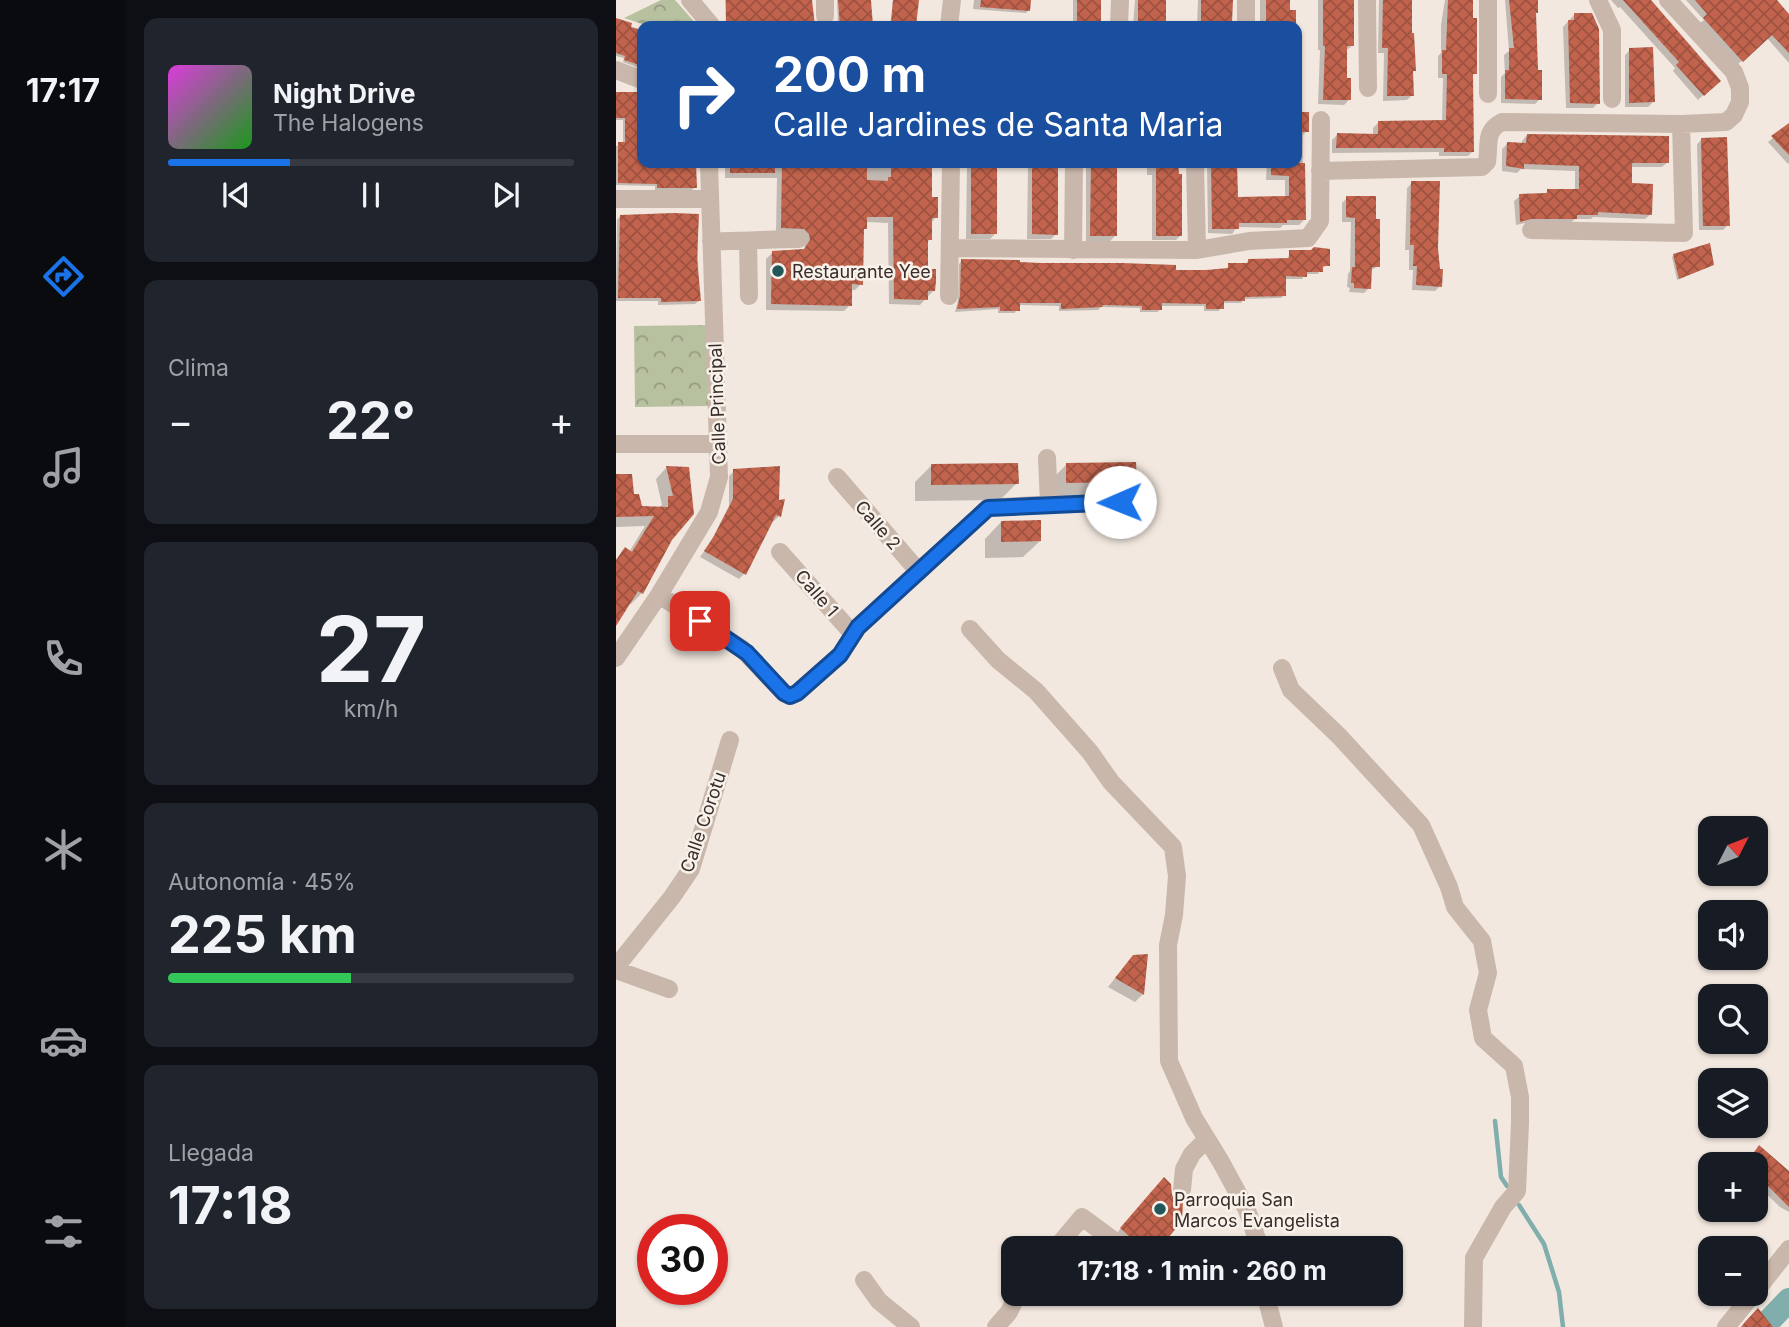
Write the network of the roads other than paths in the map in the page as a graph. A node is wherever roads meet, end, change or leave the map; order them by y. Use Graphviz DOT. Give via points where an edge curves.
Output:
graph roads {
  1 [pos="691,0"];
  2 [pos="710,0"];
  3 [pos="952,0"];
  4 [pos="1120,0"];
  5 [pos="1246,0"];
  6 [pos="1367,0"];
  7 [pos="1488,0"];
  8 [pos="1598,0"];
  9 [pos="1668,0"];
  10 [pos="707,21"];
  11 [pos="711,21"];
  12 [pos="950,21"];
  13 [pos="1119,21"];
  14 [pos="1246,21"];
  15 [pos="616,70"];
  16 [pos="637,78"];
  17 [pos="1368,88"];
  18 [pos="1488,94"];
  19 [pos="1612,99"];
  20 [pos="1321,120"];
  21 [pos="1681,124"];
  22 [pos="709,168"];
  23 [pos="951,168"];
  24 [pos="1074,168"];
  25 [pos="1195,168"];
  26 [pos="1320,171"];
  27 [pos="616,199"];
  28 [pos="709,199"];
  29 [pos="1531,230"];
  30 [pos="799,240"];
  31 [pos="711,241"];
  32 [pos="748,242"];
  33 [pos="950,248"];
  34 [pos="1073,250"];
  35 [pos="1197,250"];
  36 [pos="749,296"];
  37 [pos="949,296"];
  38 [pos="616,444"];
  39 [pos="719,444"];
  40 [pos="1047,458"];
  41 [pos="837,477"];
  42 [pos="1143,502"];
  43 [pos="1049,504"];
  44 [pos="780,552"];
  45 [pos="919,572"];
  46 [pos="659,595"];
  47 [pos="970,629"];
  48 [pos="853,634"];
  49 [pos="616,658"];
  50 [pos="1282,668"];
  51 [pos="730,740"];
  52 [pos="616,968"];
  53 [pos="669,989"];
  54 [pos="1206,1140"];
  55 [pos="1182,1189"];
  56 [pos="1066,1236"];
  57 [pos="1108,1236"];
  58 [pos="1256,1236"];
  59 [pos="1789,1249"];
  60 [pos="1768,1276"];
  61 [pos="864,1280"];
  62 [pos="1012,1306"];
  63 [pos="1268,1306"];
  64 [pos="1744,1306"];
  65 [pos="911,1327"];
  66 [pos="996,1327"];
  67 [pos="1274,1327"];
  68 [pos="1473,1327"];
  69 [pos="1726,1327"];
  1 -- 10 [label="street"];
  2 -- 11 [label="street"];
  3 -- 12 [label="street"];
  4 -- 13 [label="street"];
  5 -- 14 [label="street"];
  6 -- 17 [label="street"];
  7 -- 18 [label="street"];
  8 -- 19 [label="street" via="1612,30"];
  9 -- 21 [label="street" via="1734,72 1740,88 1740,102 1726,122"];
  15 -- 16 [label="street"];
  20 -- 26 [label="street"];
  21 -- 26 [label="street" via="1502,122 1488,135 1487,162 1482,167"];
  21 -- 29 [label="street" via="1684,233"];
  22 -- 28 [label="street, Calle Principal"];
  23 -- 33 [label="street"];
  24 -- 34 [label="street"];
  25 -- 35 [label="street"];
  26 -- 35 [label="street" via="1320,221 1308,238"];
  27 -- 28 [label="street"];
  28 -- 31 [label="street, Calle Principal"];
  30 -- 32 [label="street"];
  31 -- 32 [label="street"];
  31 -- 39 [label="street, Calle Principal"];
  32 -- 36 [label="street"];
  33 -- 34 [label="street"];
  33 -- 37 [label="street"];
  34 -- 35 [label="street"];
  38 -- 39 [label="street"];
  39 -- 46 [label="street, Calle Principal" via="719,477 709,512"];
  40 -- 43 [label="street"];
  41 -- 45 [label="street, Calle 2"];
  42 -- 43 [label="street"];
  43 -- 45 [label="street" via="988,508"];
  44 -- 48 [label="street, Calle 1"];
  45 -- 48 [label="street"];
  46 -- 48 [label="street" via="740,648 790,696 840,655"];
  46 -- 49 [label="street, Calle Principal"];
  47 -- 54 [label="street" via="1036,691 1111,782 1173,847 1177,876 1168,945 1169,1061"];
  50 -- 68 [label="street" via="1291,690 1422,824 1455,907 1482,941 1488,973 1478,1010 1483,1038 1514,1066 1520,1123 1517,1191 1474,1258"];
  51 -- 52 [label="street, Calle Corotu" via="691,869"];
  52 -- 53 [label="street"];
  54 -- 55 [label="street" via="1184,1169"];
  54 -- 58 [label="street" via="1247,1210"];
  56 -- 57 [label="street" via="1082,1217"];
  59 -- 60 [label="street"];
  61 -- 65 [label="street" via="879,1301"];
  62 -- 66 [label="street"];
  63 -- 67 [label="street"];
  64 -- 69 [label="street"];
}
